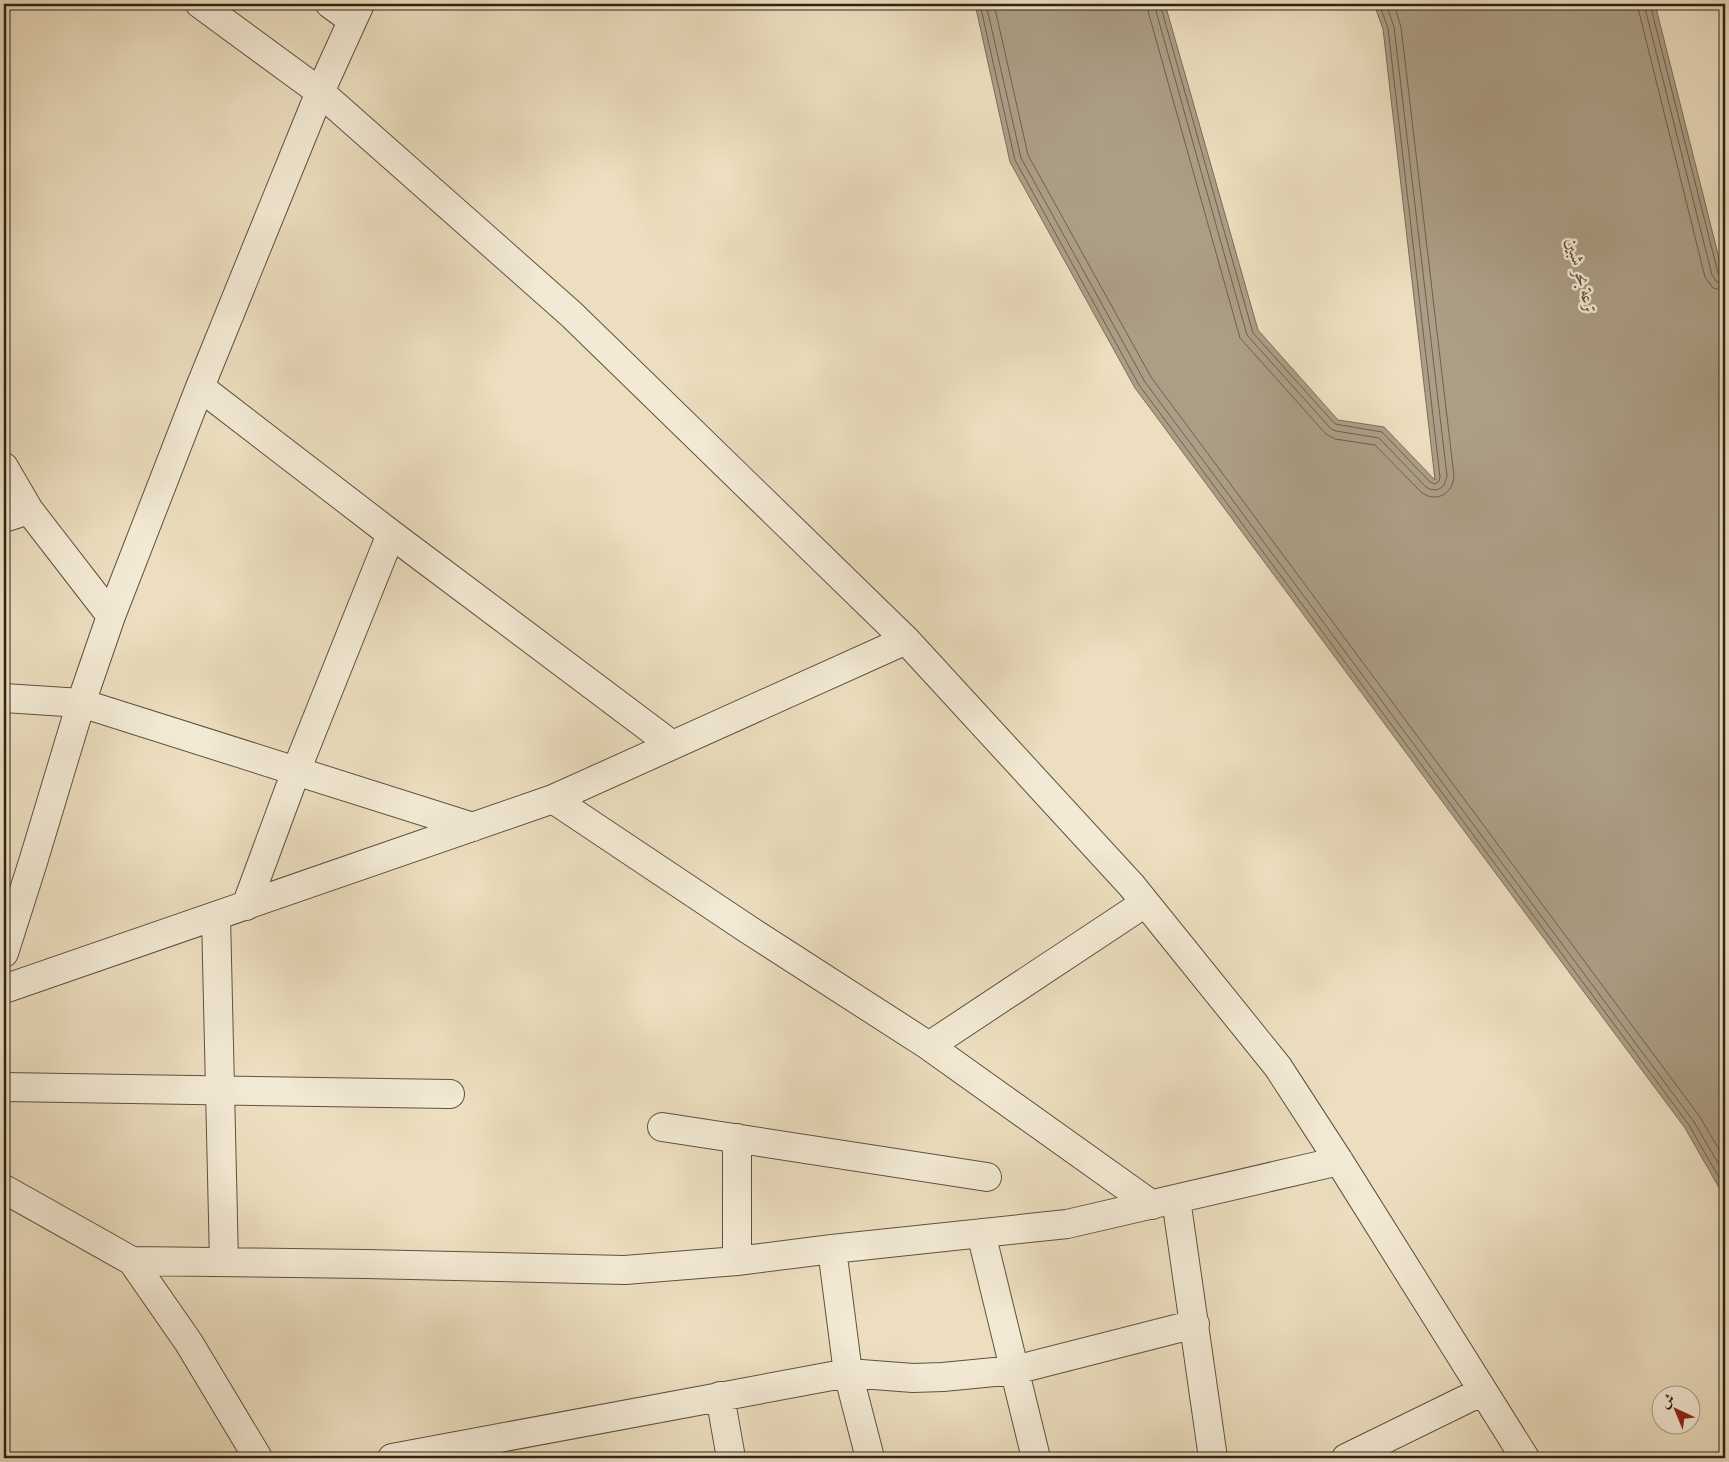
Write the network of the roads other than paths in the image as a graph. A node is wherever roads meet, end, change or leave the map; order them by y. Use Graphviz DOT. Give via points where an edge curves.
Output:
graph roads {
  1 [pos="200,4"];
  2 [pos="330,4"];
  3 [pos="356,12"];
  4 [pos="320,92"];
  5 [pos="200,387"];
  6 [pos="4,466"];
  7 [pos="16,514"];
  8 [pos="391,534"];
  9 [pos="111,616"];
  10 [pos="906,640"];
  11 [pos="4,698"];
  12 [pos="81,703"];
  13 [pos="672,746"];
  14 [pos="296,771"];
  15 [pos="553,799"];
  16 [pos="473,827"];
  17 [pos="1145,903"];
  18 [pos="246,906"];
  19 [pos="216,916"];
  20 [pos="4,953"];
  21 [pos="4,990"];
  22 [pos="929,1046"];
  23 [pos="4,1087"];
  24 [pos="220,1090"];
  25 [pos="450,1094"];
  26 [pos="662,1127"];
  27 [pos="737,1138"];
  28 [pos="1339,1161"];
  29 [pos="987,1177"];
  30 [pos="4,1189"];
  31 [pos="1164,1202"];
  32 [pos="982,1233"];
  33 [pos="832,1249"];
  34 [pos="132,1261"];
  35 [pos="736,1261"];
  36 [pos="224,1262"];
  37 [pos="1195,1324"];
  38 [pos="1015,1370"];
  39 [pos="848,1372"];
  40 [pos="1483,1391"];
  41 [pos="720,1396"];
  42 [pos="258,1458"];
  43 [pos="392,1458"];
  44 [pos="732,1458"];
  45 [pos="870,1458"];
  46 [pos="1036,1458"];
  47 [pos="1213,1458"];
  48 [pos="1346,1458"];
  49 [pos="1525,1458"];
  1 -- 4 [label="street"];
  2 -- 3 [label="street"];
  3 -- 4 [label="street"];
  4 -- 5 [label="street"];
  4 -- 10 [label="street" via="571,314"];
  5 -- 8 [label="street"];
  5 -- 9 [label="street"];
  6 -- 7 [label="street"];
  7 -- 9 [label="street"];
  8 -- 13 [label="street"];
  8 -- 14 [label="street"];
  9 -- 12 [label="street"];
  10 -- 13 [label="street"];
  10 -- 17 [label="street"];
  11 -- 12 [label="street"];
  12 -- 14 [label="street"];
  12 -- 20 [label="street"];
  13 -- 15 [label="street"];
  14 -- 16 [label="street"];
  14 -- 18 [label="street"];
  15 -- 16 [label="street"];
  15 -- 22 [label="street"];
  16 -- 18 [label="street"];
  17 -- 22 [label="street"];
  17 -- 28 [label="street" via="1278,1067"];
  18 -- 19 [label="street"];
  19 -- 21 [label="street"];
  19 -- 24 [label="street"];
  22 -- 31 [label="street"];
  23 -- 24 [label="street"];
  24 -- 25 [label="street"];
  24 -- 36 [label="street"];
  26 -- 27 [label="street"];
  27 -- 29 [label="street"];
  27 -- 35 [label="street"];
  28 -- 31 [label="street"];
  28 -- 40 [label="street"];
  30 -- 34 [label="street"];
  31 -- 32 [label="street" via="1067,1224"];
  31 -- 37 [label="street"];
  32 -- 33 [label="street"];
  32 -- 38 [label="street"];
  33 -- 35 [label="street"];
  33 -- 39 [label="street"];
  34 -- 36 [label="street"];
  34 -- 42 [label="street" via="189,1343"];
  35 -- 36 [label="street" via="625,1270"];
  37 -- 38 [label="street"];
  37 -- 47 [label="street"];
  38 -- 39 [label="street" via="913,1378"];
  38 -- 46 [label="street"];
  39 -- 41 [label="street"];
  39 -- 45 [label="street"];
  40 -- 48 [label="street"];
  40 -- 49 [label="street"];
  41 -- 43 [label="street"];
  41 -- 44 [label="street"];
}
